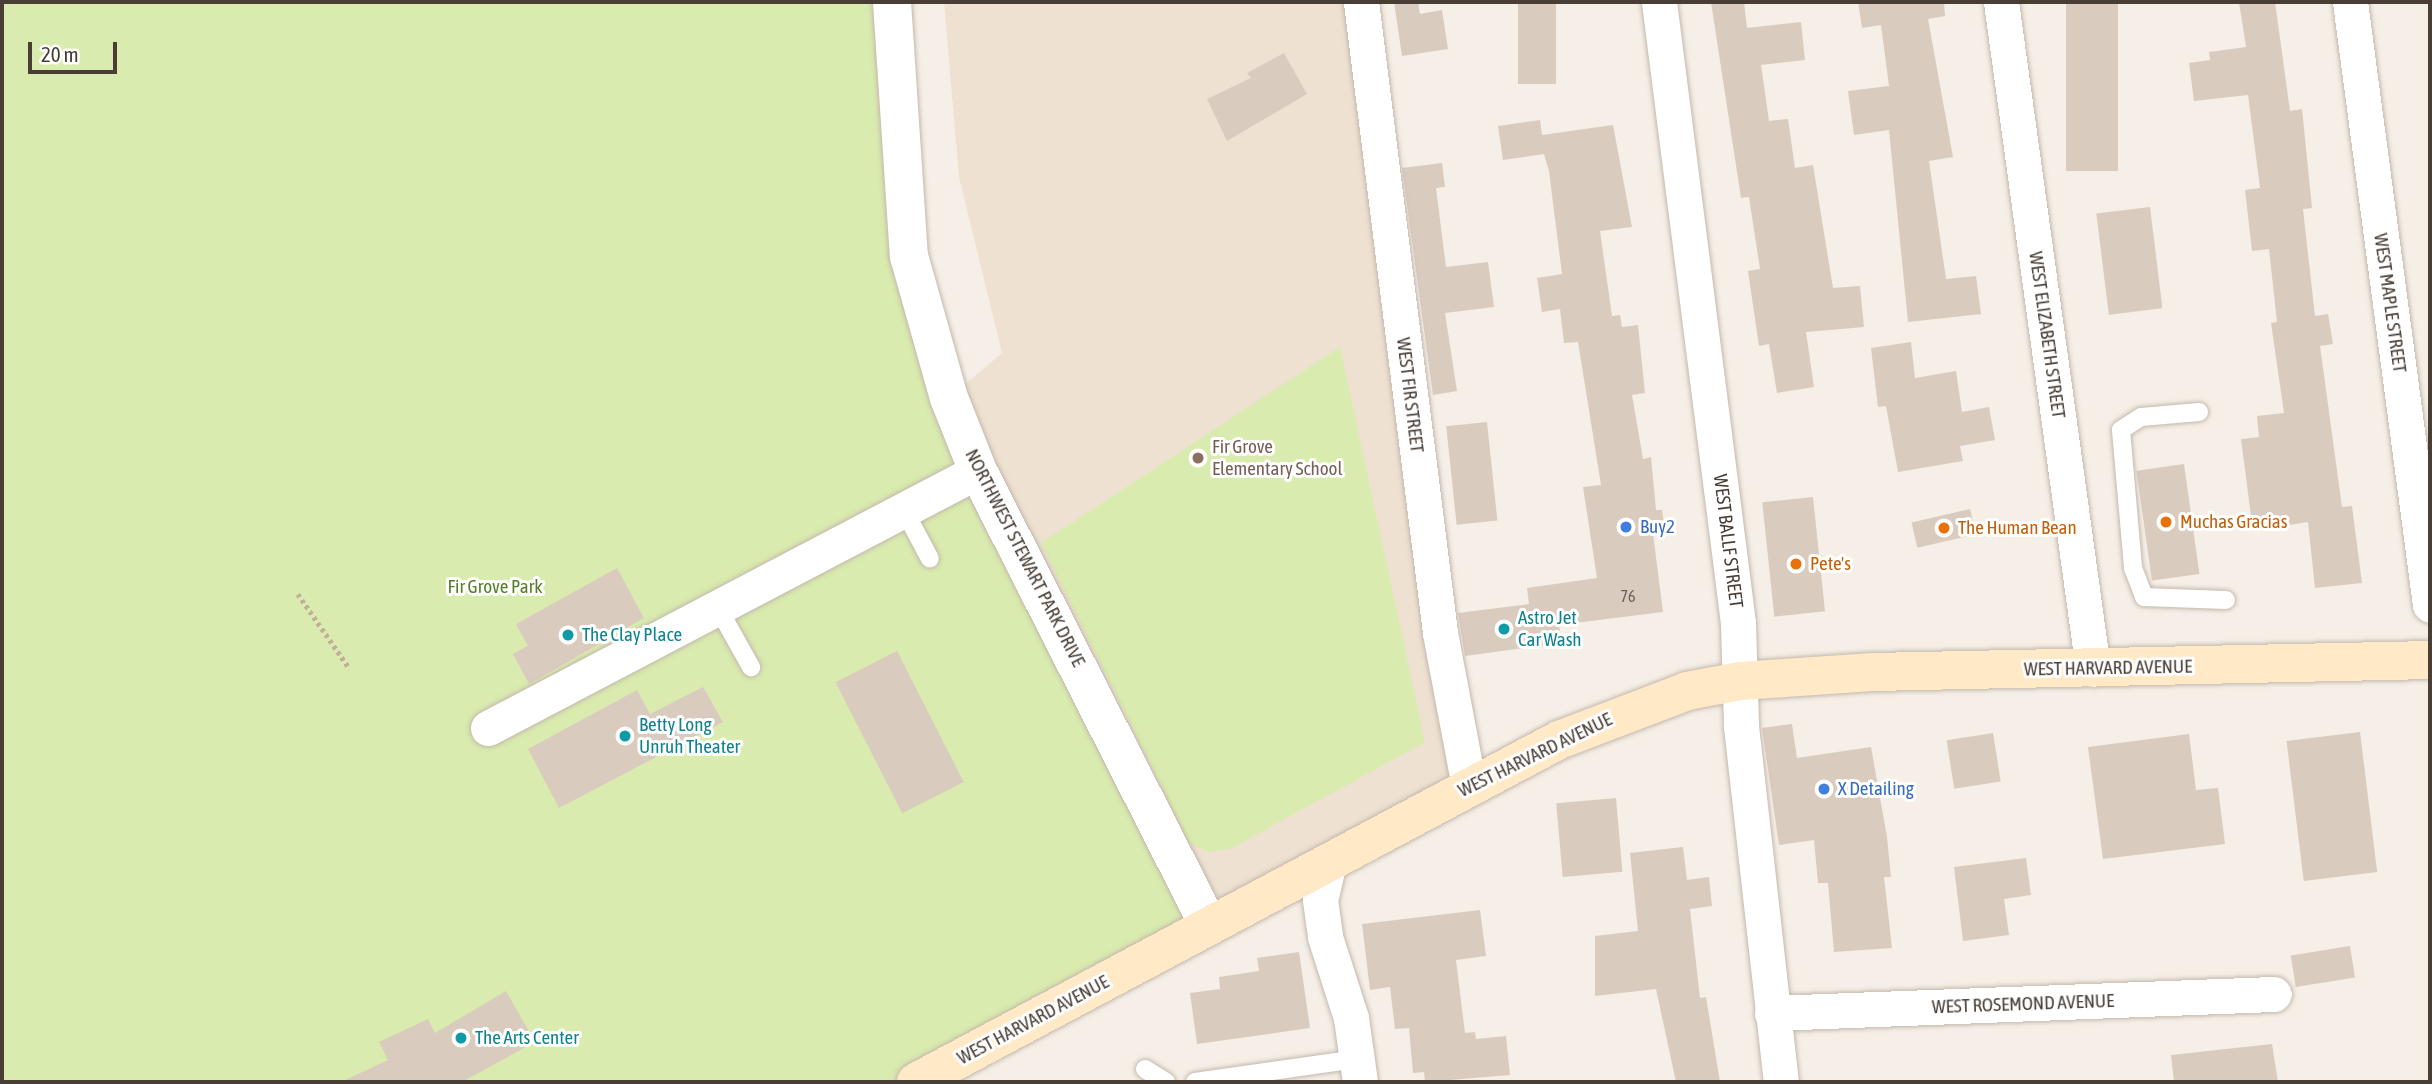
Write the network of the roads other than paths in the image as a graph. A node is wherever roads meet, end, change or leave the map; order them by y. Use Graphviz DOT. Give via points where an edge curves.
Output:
graph roads {
  1 [pos="892,2"];
  2 [pos="1361,2"];
  3 [pos="1659,2"];
  4 [pos="2001,2"];
  5 [pos="2350,2"];
  6 [pos="2199,412"];
  7 [pos="978,471"];
  8 [pos="904,510"];
  9 [pos="930,559"];
  10 [pos="2226,600"];
  11 [pos="2430,605"];
  12 [pos="718,608"];
  13 [pos="2430,660"];
  14 [pos="751,667"];
  15 [pos="2093,669"];
  16 [pos="1740,681"];
  17 [pos="488,728"];
  18 [pos="1469,786"];
  19 [pos="1328,866"];
  20 [pos="1209,926"];
  21 [pos="2274,994"];
  22 [pos="1772,1013"];
  23 [pos="1146,1069"];
  24 [pos="1359,1071"];
  25 [pos="932,1078"];
  26 [pos="1166,1082"];
  27 [pos="1195,1082"];
  28 [pos="1781,1082"];
  1 -- 7 [label="street, NORTHWEST STEWART PARK DRIVE" via="909,256 934,352"];
  2 -- 18 [label="street, WEST FIR STREET" via="1440,633"];
  3 -- 16 [label="street, WEST BALLF STREET" via="1738,623"];
  4 -- 15 [label="street, WEST ELIZABETH STREET"];
  5 -- 11 [label="street, WEST MAPLE STREET"];
  6 -- 10 [label="lane" via="2141,417 2121,430 2133,568 2144,597"];
  7 -- 8 [label="street"];
  7 -- 20 [label="street, NORTHWEST STEWART PARK DRIVE"];
  8 -- 9 [label="lane"];
  8 -- 12 [label="street"];
  12 -- 14 [label="lane"];
  12 -- 17 [label="street"];
  13 -- 15 [label="main road, WEST HARVARD AVENUE"];
  15 -- 16 [label="main road, WEST HARVARD AVENUE" via="1872,672"];
  16 -- 18 [label="main road, WEST HARVARD AVENUE" via="1687,691 1603,720"];
  16 -- 22 [label="street, WEST BALLF STREET"];
  18 -- 19 [label="main road, WEST HARVARD AVENUE"];
  19 -- 20 [label="main road, WEST HARVARD AVENUE"];
  19 -- 24 [label="street" via="1320,900 1325,937 1351,1018"];
  20 -- 25 [label="main road, WEST HARVARD AVENUE"];
  21 -- 22 [label="street, WEST ROSEMOND AVENUE"];
  22 -- 28 [label="street, WEST BALLF STREET"];
  23 -- 26 [label="lane"];
  24 -- 27 [label="lane"];
}
